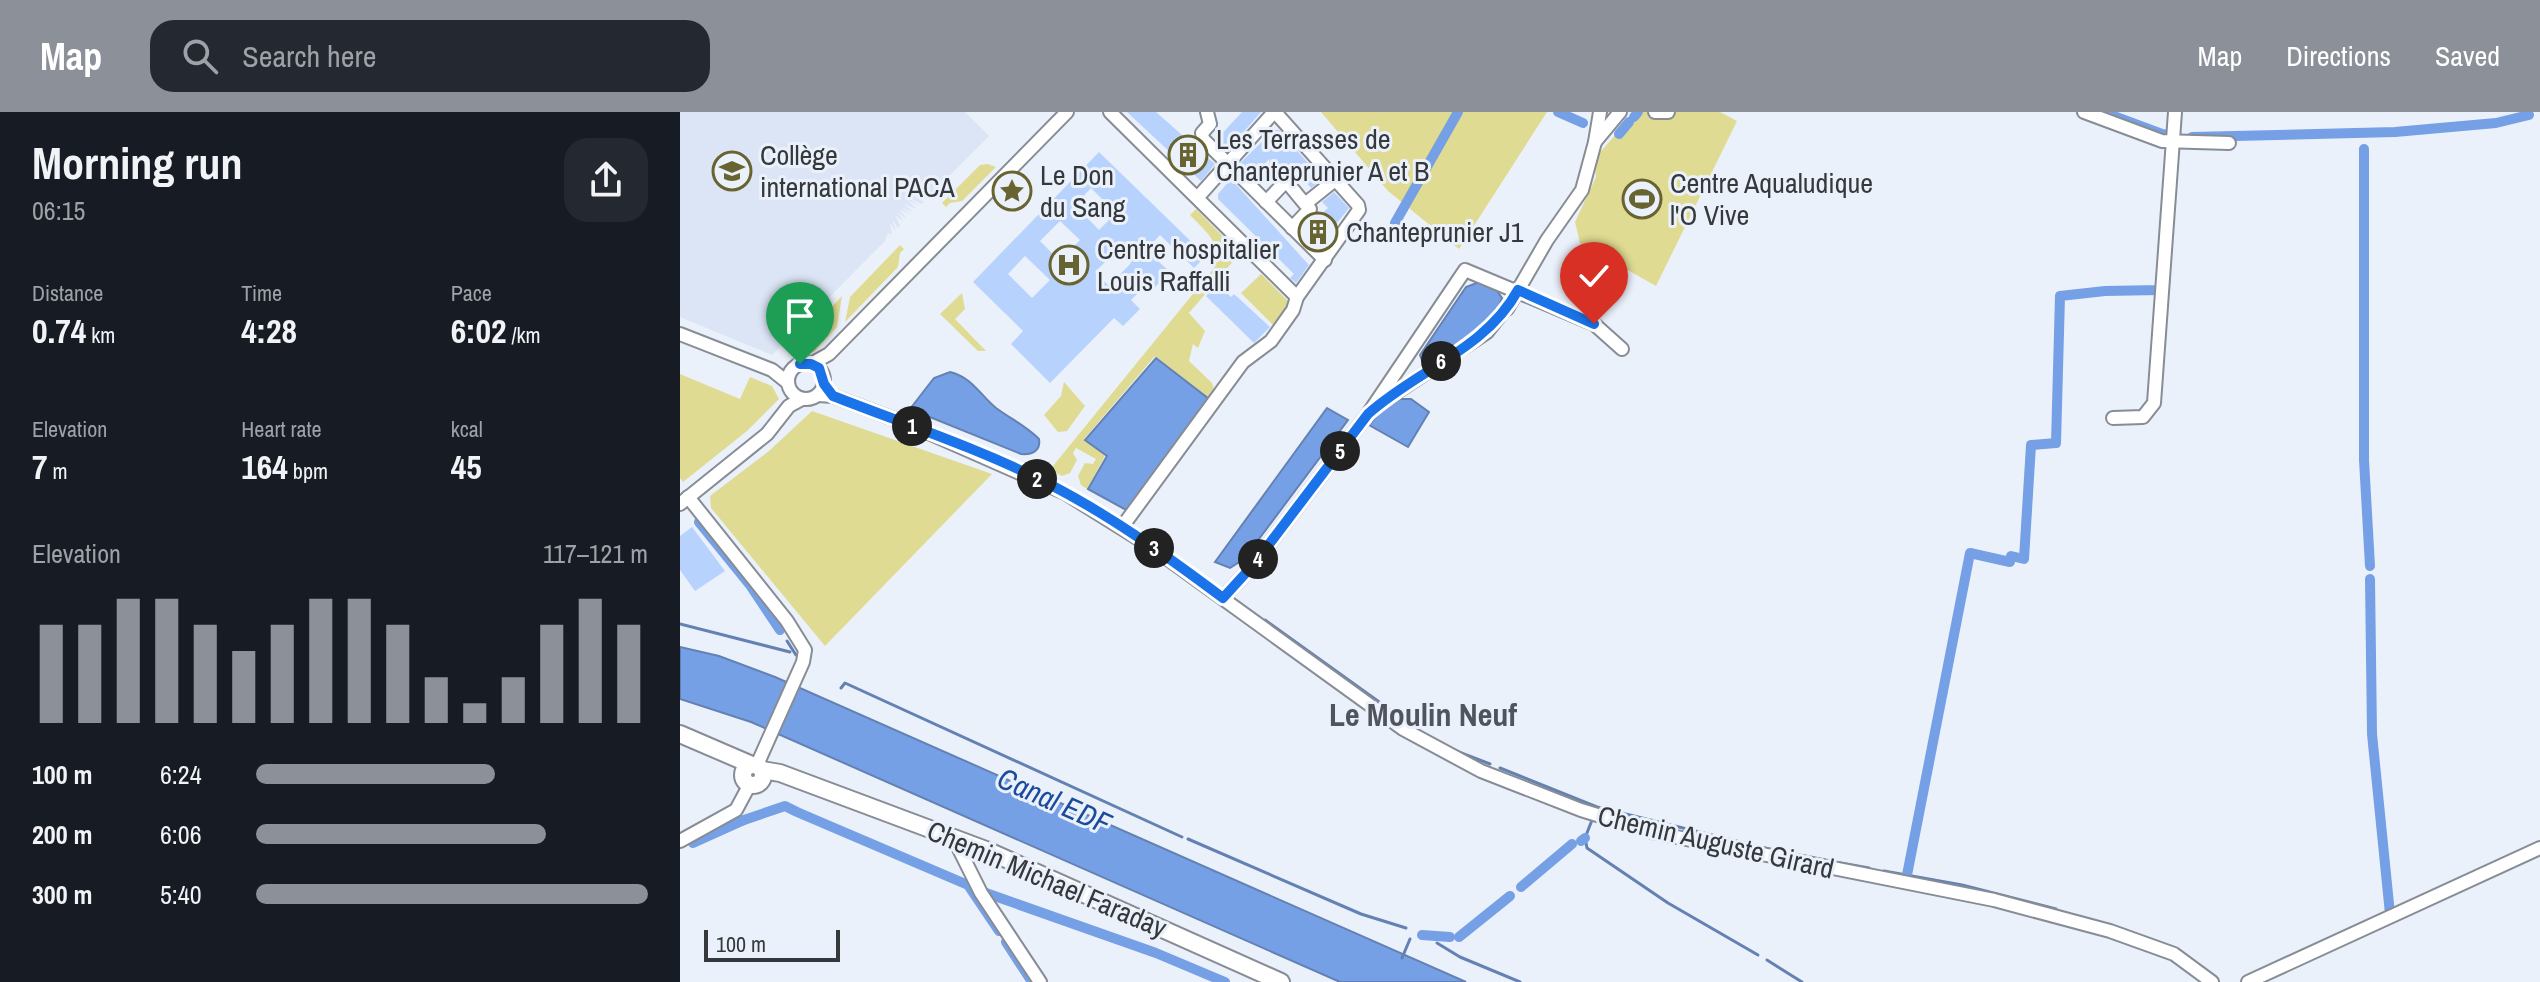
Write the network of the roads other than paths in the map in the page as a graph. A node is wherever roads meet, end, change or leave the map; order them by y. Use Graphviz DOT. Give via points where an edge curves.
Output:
graph roads {
  1 [pos="1067,112"];
  2 [pos="1110,112"];
  3 [pos="1207,112"];
  4 [pos="1274,112"];
  5 [pos="1600,112"];
  6 [pos="1620,112"];
  7 [pos="1655,112"];
  8 [pos="1668,112"];
  9 [pos="2084,112"];
  10 [pos="2175,112"];
  11 [pos="2174,136"];
  12 [pos="1595,142"];
  13 [pos="2229,143"];
  14 [pos="1229,163"];
  15 [pos="1335,180"];
  16 [pos="1198,197"];
  17 [pos="1266,202"];
  18 [pos="1308,207"];
  19 [pos="1292,228"];
  20 [pos="1325,260"];
  21 [pos="1499,283"];
  22 [pos="1518,290"];
  23 [pos="1297,297"];
  24 [pos="1507,309"];
  25 [pos="680,334"];
  26 [pos="1622,349"];
  27 [pos="1411,350"];
  28 [pos="792,369"];
  29 [pos="772,370"];
  30 [pos="1427,370"];
  31 [pos="818,379"];
  32 [pos="788,386"];
  33 [pos="802,399"];
  34 [pos="789,406"];
  35 [pos="1368,414"];
  36 [pos="2113,418"];
  37 [pos="684,501"];
  38 [pos="1122,527"];
  39 [pos="1223,598"];
  40 [pos="680,734"];
  41 [pos="755,770"];
  42 [pos="953,837"];
  43 [pos="680,841"];
  44 [pos="2540,848"];
  45 [pos="1040,982"];
  46 [pos="1281,982"];
  47 [pos="2212,982"];
  48 [pos="2248,982"];
  1 -- 31 [label="street" via="829,354"];
  2 -- 16 [label="street"];
  3 -- 14 [label="street" via="1210,124 1202,136"];
  4 -- 14 [label="street"];
  4 -- 15 [label="street"];
  5 -- 12 [label="street"];
  6 -- 12 [label="street"];
  7 -- 8 [label="street"];
  9 -- 11 [label="street" via="2146,136"];
  10 -- 11 [label="street"];
  11 -- 13 [label="street"];
  11 -- 36 [label="street" via="2154,403 2143,417"];
  12 -- 22 [label="street" via="1582,190"];
  14 -- 16 [label="street"];
  14 -- 17 [label="street"];
  15 -- 17 [label="street" via="1305,204 1286,181"];
  15 -- 20 [label="street" via="1359,209"];
  16 -- 23 [label="street"];
  17 -- 19 [label="street"];
  18 -- 19 [label="street"];
  19 -- 20 [label="street"];
  20 -- 23 [label="street"];
  21 -- 22 [label="street"];
  21 -- 24 [label="street" via="1510,295"];
  21 -- 27 [label="street" via="1465,270"];
  22 -- 24 [label="street"];
  22 -- 26 [label="street" via="1594,324"];
  23 -- 38 [label="street" via="1271,341 1243,362"];
  24 -- 30 [label="street" via="1487,332"];
  25 -- 29 [label="street"];
  27 -- 30 [label="street" via="1412,364"];
  27 -- 35 [label="street"];
  28 -- 29 [label="street"];
  28 -- 31 [label="street" via="800,364"];
  28 -- 32 [label="street"];
  29 -- 32 [label="street"];
  30 -- 35 [label="street"];
  31 -- 33 [label="street"];
  31 -- 38 [label="street, Chemin Auguste Girard" via="833,396 1010,466"];
  32 -- 33 [label="street"];
  32 -- 34 [label="street"];
  33 -- 34 [label="street"];
  34 -- 37 [label="street" via="767,434"];
  35 -- 39 [label="street"];
  37 -- 41 [label="street" via="804,647 803,662"];
  38 -- 39 [label="street, Chemin Auguste Girard"];
  39 -- 47 [label="street, Chemin Auguste Girard" via="1403,729 1532,792 1656,833 1994,900 2110,931 2174,954"];
  40 -- 41 [label="main road"];
  41 -- 42 [label="main road, Chemin Michael Faraday"];
  41 -- 43 [label="street" via="732,813"];
  42 -- 45 [label="street" via="981,893"];
  42 -- 46 [label="main road, Chemin Michael Faraday"];
  44 -- 48 [label="street"];
}
